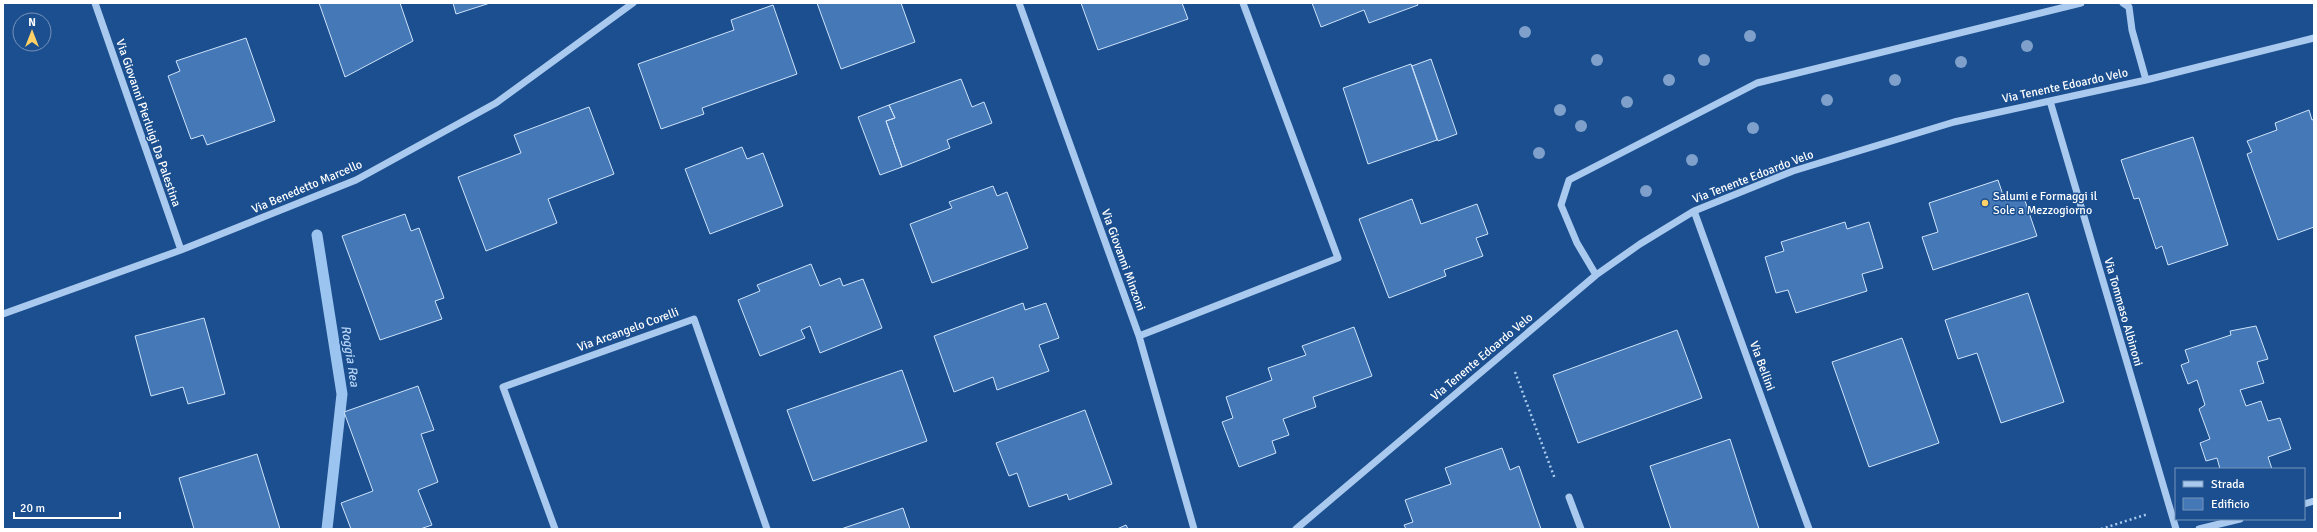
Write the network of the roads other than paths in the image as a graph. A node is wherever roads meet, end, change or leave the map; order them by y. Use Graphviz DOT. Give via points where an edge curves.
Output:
graph roads {
  1 [pos="95,3"];
  2 [pos="1019,3"];
  3 [pos="1243,3"];
  4 [pos="2081,3"];
  5 [pos="2123,3"];
  6 [pos="629,4"];
  7 [pos="2314,38"];
  8 [pos="2146,80"];
  9 [pos="2050,101"];
  10 [pos="1694,211"];
  11 [pos="181,250"];
  12 [pos="1596,275"];
  13 [pos="3,314"];
  14 [pos="1139,336"];
  15 [pos="1569,497"];
  16 [pos="2236,520"];
  17 [pos="555,529"];
  18 [pos="768,529"];
  19 [pos="1194,529"];
  20 [pos="1296,529"];
  21 [pos="1581,529"];
  22 [pos="1810,529"];
  23 [pos="2176,529"];
  24 [pos="2199,529"];
  1 -- 11 [label="street, Via Giovanni Pierluigi Da Palestina"];
  2 -- 14 [label="street, Via Giovanni Minzoni"];
  3 -- 14 [label="street" via="1338,258"];
  4 -- 12 [label="street" via="1757,83 1569,180 1561,205 1577,243"];
  5 -- 8 [label="street" via="2129,7 2132,30"];
  6 -- 11 [label="street, Via Benedetto Marcello" via="496,103 356,180"];
  7 -- 8 [label="street, Via Tenente Edoardo Velo"];
  8 -- 9 [label="street, Via Tenente Edoardo Velo"];
  9 -- 10 [label="street, Via Tenente Edoardo Velo" via="1954,122 1792,171"];
  9 -- 23 [label="street, Via Tommaso Albinoni"];
  10 -- 12 [label="street, Via Tenente Edoardo Velo"];
  10 -- 22 [label="street, Via Bellini"];
  11 -- 13 [label="street, Via Benedetto Marcello"];
  12 -- 20 [label="street, Via Tenente Edoardo Velo"];
  14 -- 19 [label="street, Via Giovanni Minzoni"];
  15 -- 21 [label="street"];
  16 -- 24 [label="street"];
  17 -- 18 [label="street, Via Arcangelo Corelli" via="503,387 694,319"];
}
